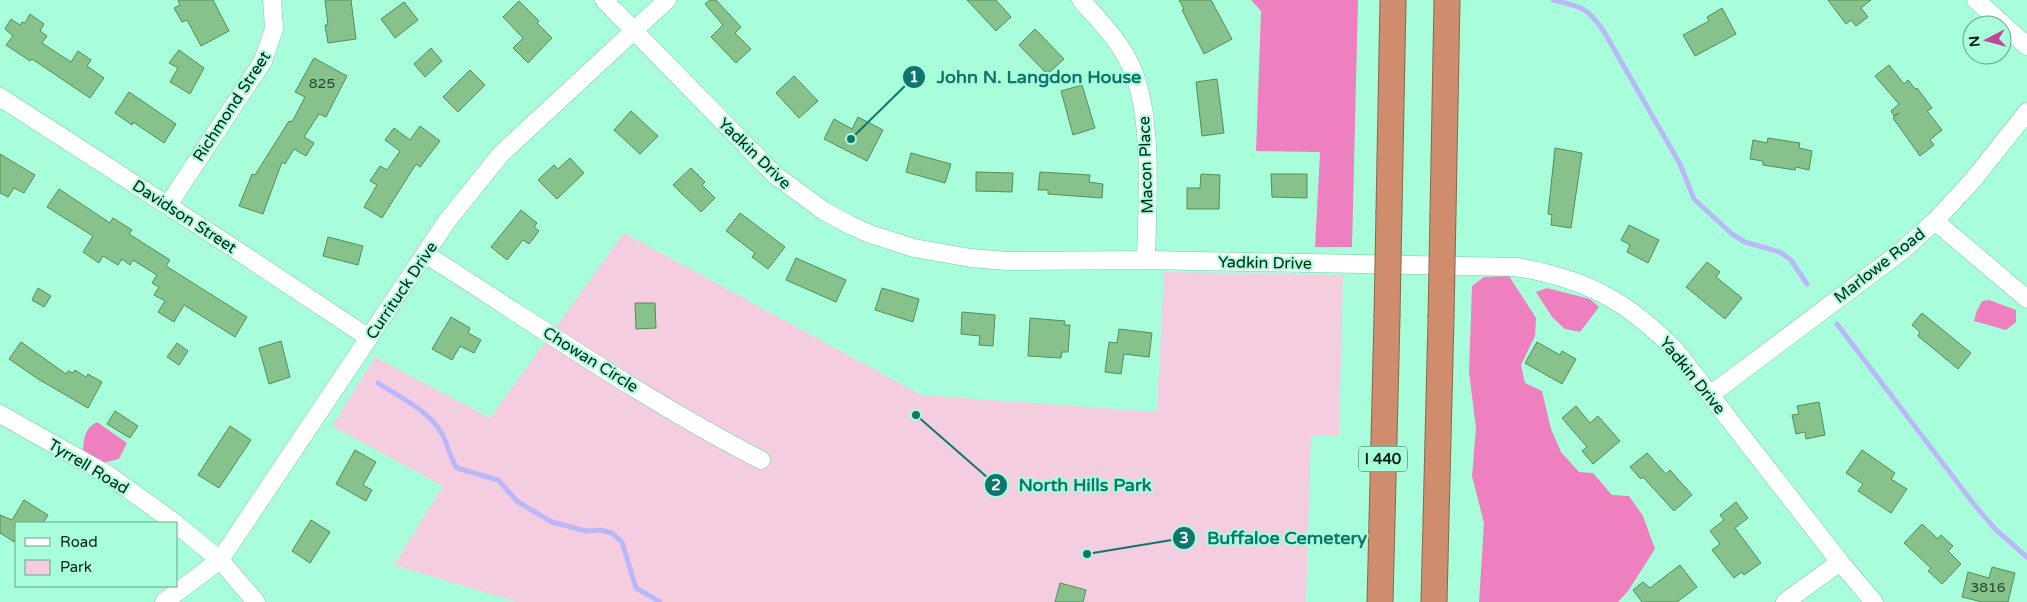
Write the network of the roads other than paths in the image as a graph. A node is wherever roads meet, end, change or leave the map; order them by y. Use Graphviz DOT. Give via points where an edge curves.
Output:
graph roads {
  1 [pos="272,0"];
  2 [pos="604,0"];
  3 [pos="667,0"];
  4 [pos="1080,0"];
  5 [pos="1393,0"];
  6 [pos="1447,0"];
  7 [pos="1976,0"];
  8 [pos="634,31"];
  9 [pos="2027,46"];
  10 [pos="0,97"];
  11 [pos="2027,112"];
  12 [pos="168,205"];
  13 [pos="1935,221"];
  14 [pos="425,254"];
  15 [pos="1146,260"];
  16 [pos="2027,299"];
  17 [pos="369,338"];
  18 [pos="1710,395"];
  19 [pos="0,414"];
  20 [pos="761,460"];
  21 [pos="173,522"];
  22 [pos="178,526"];
  23 [pos="220,560"];
  24 [pos="1840,562"];
  25 [pos="164,602"];
  26 [pos="256,602"];
  27 [pos="1380,602"];
  28 [pos="1434,602"];
  29 [pos="1785,602"];
  30 [pos="1874,602"];
  1 -- 12 [label="street, Richmond Street" via="274,30 263,62"];
  2 -- 8 [label="street, Yadkin Drive"];
  3 -- 8 [label="street, Currituck Drive"];
  4 -- 15 [label="street, Macon Place" via="1128,59 1139,89 1146,139"];
  5 -- 27 [label="highway, I 440, bridge"];
  6 -- 28 [label="highway, bridge"];
  7 -- 9 [label="street"];
  8 -- 14 [label="street, Currituck Drive" via="501,154"];
  8 -- 15 [label="street, Yadkin Drive" via="775,175 824,211 870,234 914,248 1014,262"];
  10 -- 12 [label="street, Davidson Street"];
  11 -- 13 [label="street, Marlowe Road" via="1973,180"];
  12 -- 17 [label="street, Davidson Street"];
  13 -- 16 [label="street"];
  13 -- 18 [label="street, Marlowe Road" via="1903,250"];
  14 -- 17 [label="street, Currituck Drive"];
  14 -- 20 [label="street, Chowan Circle" via="632,385"];
  15 -- 18 [label="street, Yadkin Drive" via="1478,266 1546,272 1577,281 1612,298 1640,317 1676,351"];
  17 -- 23 [label="street, Currituck Drive"];
  18 -- 24 [label="street, Yadkin Drive"];
  19 -- 21 [label="street, Tyrrell Road" via="110,476"];
  22 -- 23 [label="street, Tyrrell Road"];
  23 -- 25 [label="street, Currituck Drive"];
  23 -- 26 [label="street, Tyrrell Road"];
  24 -- 29 [label="street"];
  24 -- 30 [label="street, Yadkin Drive"];
}
